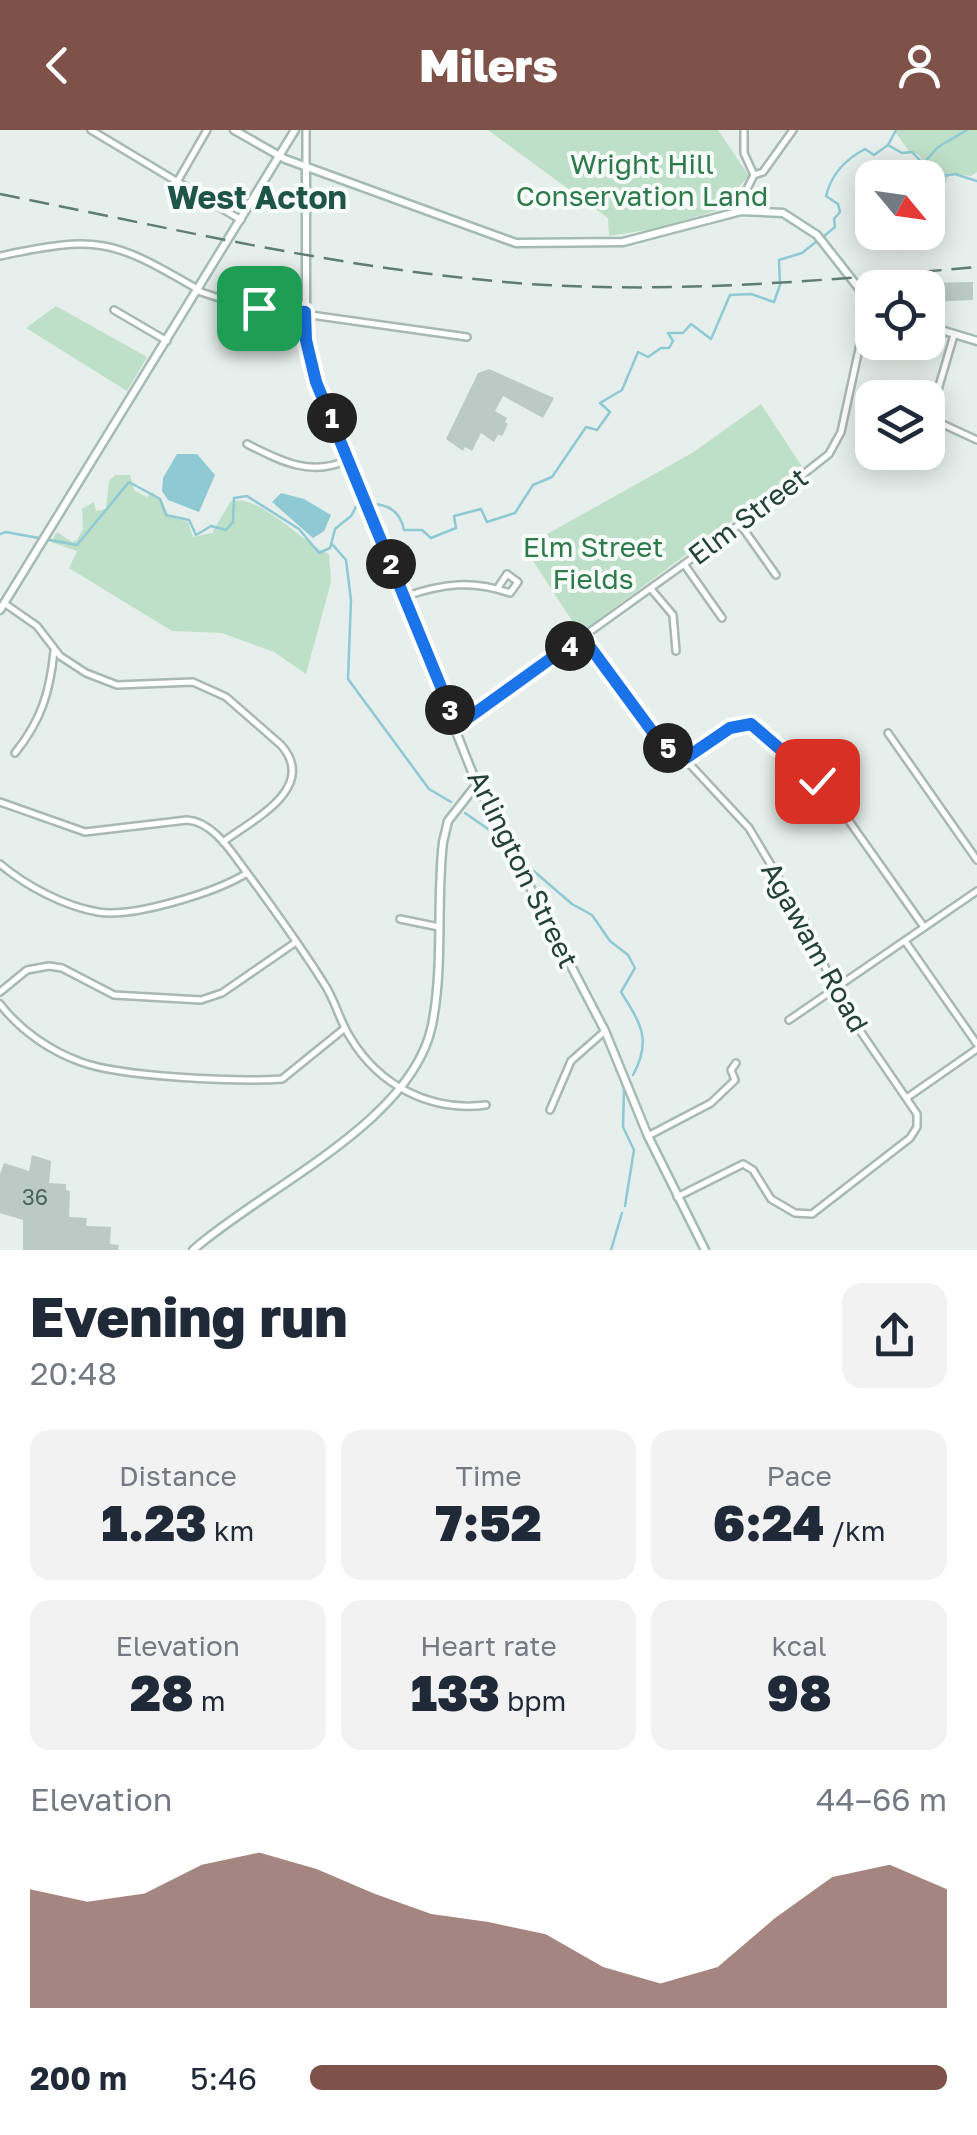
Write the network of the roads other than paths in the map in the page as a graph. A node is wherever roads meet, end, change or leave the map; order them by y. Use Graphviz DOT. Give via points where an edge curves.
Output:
graph roads {
  1 [pos="92,130"];
  2 [pos="207,130"];
  3 [pos="234,130"];
  4 [pos="295,130"];
  5 [pos="306,130"];
  6 [pos="744,130"];
  7 [pos="793,130"];
  8 [pos="279,156"];
  9 [pos="306,166"];
  10 [pos="754,175"];
  11 [pos="176,182"];
  12 [pos="742,211"];
  13 [pos="240,220"];
  14 [pos="0,256"];
  15 [pos="855,284"];
  16 [pos="198,290"];
  17 [pos="114,310"];
  18 [pos="305,312"];
  19 [pos="945,331"];
  20 [pos="954,334"];
  21 [pos="467,337"];
  22 [pos="977,341"];
  23 [pos="167,342"];
  24 [pos="858,360"];
  25 [pos="977,440"];
  26 [pos="248,444"];
  27 [pos="350,460"];
  28 [pos="740,524"];
  29 [pos="684,564"];
  30 [pos="776,575"];
  31 [pos="499,586"];
  32 [pos="650,588"];
  33 [pos="404,598"];
  34 [pos="2,606"];
  35 [pos="722,618"];
  36 [pos="582,636"];
  37 [pos="54,648"];
  38 [pos="676,651"];
  39 [pos="457,726"];
  40 [pos="888,733"];
  41 [pos="15,752"];
  42 [pos="686,758"];
  43 [pos="477,784"];
  44 [pos="0,802"];
  45 [pos="222,842"];
  46 [pos="977,860"];
  47 [pos="0,864"];
  48 [pos="247,873"];
  49 [pos="977,891"];
  50 [pos="400,918"];
  51 [pos="439,927"];
  52 [pos="924,927"];
  53 [pos="905,941"];
  54 [pos="296,942"];
  55 [pos="834,990"];
  56 [pos="0,992"];
  57 [pos="0,1004"];
  58 [pos="789,1020"];
  59 [pos="345,1028"];
  60 [pos="604,1032"];
  61 [pos="977,1046"];
  62 [pos="736,1063"];
  63 [pos="402,1088"];
  64 [pos="908,1097"];
  65 [pos="486,1105"];
  66 [pos="550,1110"];
  67 [pos="648,1136"];
  68 [pos="678,1197"];
  69 [pos="193,1250"];
  70 [pos="704,1250"];
  1 -- 11 [label="street"];
  2 -- 11 [label="street"];
  3 -- 8 [label="street"];
  4 -- 8 [label="street"];
  5 -- 9 [label="street, Arlington Street"];
  6 -- 10 [label="street"];
  7 -- 10 [label="street"];
  8 -- 9 [label="street"];
  8 -- 13 [label="street"];
  9 -- 12 [label="street" via="484,234 528,244 634,240"];
  9 -- 18 [label="street, Arlington Street"];
  10 -- 12 [label="street"];
  11 -- 13 [label="street"];
  12 -- 15 [label="street" via="782,213 817,234"];
  13 -- 16 [label="street"];
  14 -- 16 [label="street" via="95,242 144,258"];
  16 -- 18 [label="street" via="240,305"];
  16 -- 23 [label="street"];
  17 -- 23 [label="street"];
  18 -- 21 [label="street"];
  18 -- 27 [label="street, Arlington Street" via="313,370"];
  19 -- 20 [label="street"];
  20 -- 22 [label="street"];
  20 -- 25 [label="street" via="932,410 936,421"];
  23 -- 34 [label="street"];
  24 -- 28 [label="street, Elm Street" via="834,447"];
  26 -- 27 [label="street" via="302,468"];
  27 -- 33 [label="street, Arlington Street"];
  28 -- 29 [label="street, Elm Street"];
  28 -- 30 [label="street"];
  29 -- 32 [label="street, Elm Street"];
  29 -- 35 [label="street"];
  31 -- 33 [label="street" via="444,584"];
  32 -- 36 [label="street, Elm Street"];
  32 -- 38 [label="street" via="674,616"];
  33 -- 39 [label="street, Arlington Street"];
  34 -- 37 [label="street" via="37,626"];
  36 -- 39 [label="street, Elm Street"];
  36 -- 42 [label="street, Agawam Road" via="657,738"];
  37 -- 41 [label="street" via="45,705"];
  37 -- 45 [label="street" via="77,668 117,685 193,682 239,707 288,754 294,772 285,795"];
  39 -- 43 [label="street, Arlington Street"];
  40 -- 46 [label="street"];
  42 -- 52 [label="street" via="734,726 755,726 830,794"];
  42 -- 55 [label="street, Agawam Road" via="753,835 809,929"];
  43 -- 51 [label="street" via="448,821"];
  43 -- 60 [label="street, Arlington Street"];
  44 -- 45 [label="street" via="85,832 192,819"];
  45 -- 48 [label="street"];
  47 -- 48 [label="street" via="31,885 100,912 203,894"];
  48 -- 54 [label="street"];
  49 -- 52 [label="street"];
  50 -- 51 [label="street"];
  51 -- 63 [label="street" via="432,1026"];
  52 -- 53 [label="street"];
  53 -- 55 [label="street"];
  53 -- 61 [label="street"];
  54 -- 56 [label="street" via="200,1000 114,995 56,966 27,970"];
  54 -- 59 [label="street"];
  55 -- 58 [label="street"];
  55 -- 64 [label="street, Agawam Road"];
  57 -- 59 [label="street" via="30,1034 79,1062 210,1078 282,1080"];
  59 -- 63 [label="street" via="366,1058"];
  60 -- 66 [label="street" via="571,1061"];
  60 -- 67 [label="street, Arlington Street"];
  61 -- 64 [label="street"];
  62 -- 67 [label="street" via="735,1080 717,1099"];
  63 -- 65 [label="street" via="439,1106"];
  63 -- 69 [label="street" via="352,1134"];
  64 -- 68 [label="street" via="918,1118 913,1135 816,1213 796,1213 770,1199 743,1164"];
  67 -- 68 [label="street, Arlington Street"];
  68 -- 70 [label="street, Arlington Street"];
}
